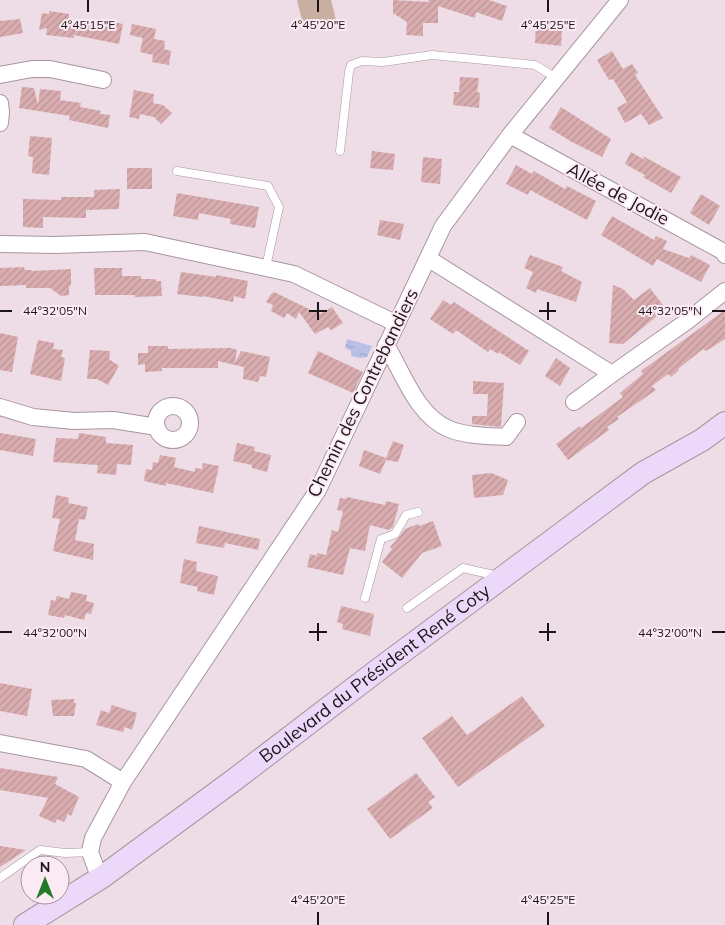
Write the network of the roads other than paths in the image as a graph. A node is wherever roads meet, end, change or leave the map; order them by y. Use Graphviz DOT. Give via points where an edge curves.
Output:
graph roads {
  1 [pos="620,0"];
  2 [pos="0,75"];
  3 [pos="556,78"];
  4 [pos="103,80"];
  5 [pos="0,103"];
  6 [pos="0,123"];
  7 [pos="510,135"];
  8 [pos="340,150"];
  9 [pos="176,171"];
  10 [pos="0,244"];
  11 [pos="725,255"];
  12 [pos="429,259"];
  13 [pos="266,267"];
  14 [pos="725,290"];
  15 [pos="396,324"];
  16 [pos="386,345"];
  17 [pos="612,374"];
  18 [pos="574,402"];
  19 [pos="725,406"];
  20 [pos="0,407"];
  21 [pos="517,422"];
  22 [pos="725,423"];
  23 [pos="157,427"];
  24 [pos="643,473"];
  25 [pos="418,512"];
  26 [pos="502,578"];
  27 [pos="365,598"];
  28 [pos="407,608"];
  29 [pos="0,743"];
  30 [pos="123,782"];
  31 [pos="90,852"];
  32 [pos="102,876"];
  33 [pos="0,878"];
  34 [pos="25,925"];
  1 -- 3 [label="street, Chemin des Contrebandiers"];
  2 -- 4 [label="street" via="50,69"];
  3 -- 7 [label="street, Chemin des Contrebandiers"];
  3 -- 8 [label="lane" via="535,65 432,55 383,62 362,61 351,65 349,72"];
  5 -- 6 [label="street"];
  7 -- 11 [label="street, Allée de Jodie"];
  7 -- 12 [label="street, Chemin des Contrebandiers" via="443,226"];
  9 -- 13 [label="lane" via="268,186 279,207"];
  10 -- 13 [label="street" via="145,242"];
  12 -- 15 [label="street, Chemin des Contrebandiers"];
  12 -- 17 [label="street"];
  13 -- 15 [label="street" via="294,274"];
  14 -- 17 [label="street"];
  15 -- 16 [label="street, Chemin des Contrebandiers"];
  16 -- 21 [label="street" via="412,394 428,416 449,430 506,437"];
  16 -- 30 [label="street, Chemin des Contrebandiers" via="318,490"];
  17 -- 18 [label="street"];
  19 -- 24 [label="main road"];
  20 -- 23 [label="street" via="33,417 113,420"];
  22 -- 24 [label="main road, Boulevard du Président René Coty" via="702,440"];
  24 -- 26 [label="main road, Boulevard du Président René Coty"];
  25 -- 27 [label="lane" via="406,516 395,534 381,539"];
  26 -- 28 [label="lane" via="463,568"];
  26 -- 32 [label="main road, Boulevard du Président René Coty"];
  29 -- 30 [label="street" via="86,759"];
  30 -- 31 [label="street, Chemin des Contrebandiers" via="93,838"];
  31 -- 32 [label="street"];
  31 -- 33 [label="lane" via="40,850"];
  32 -- 34 [label="main road, Boulevard du Président René Coty"];
}
